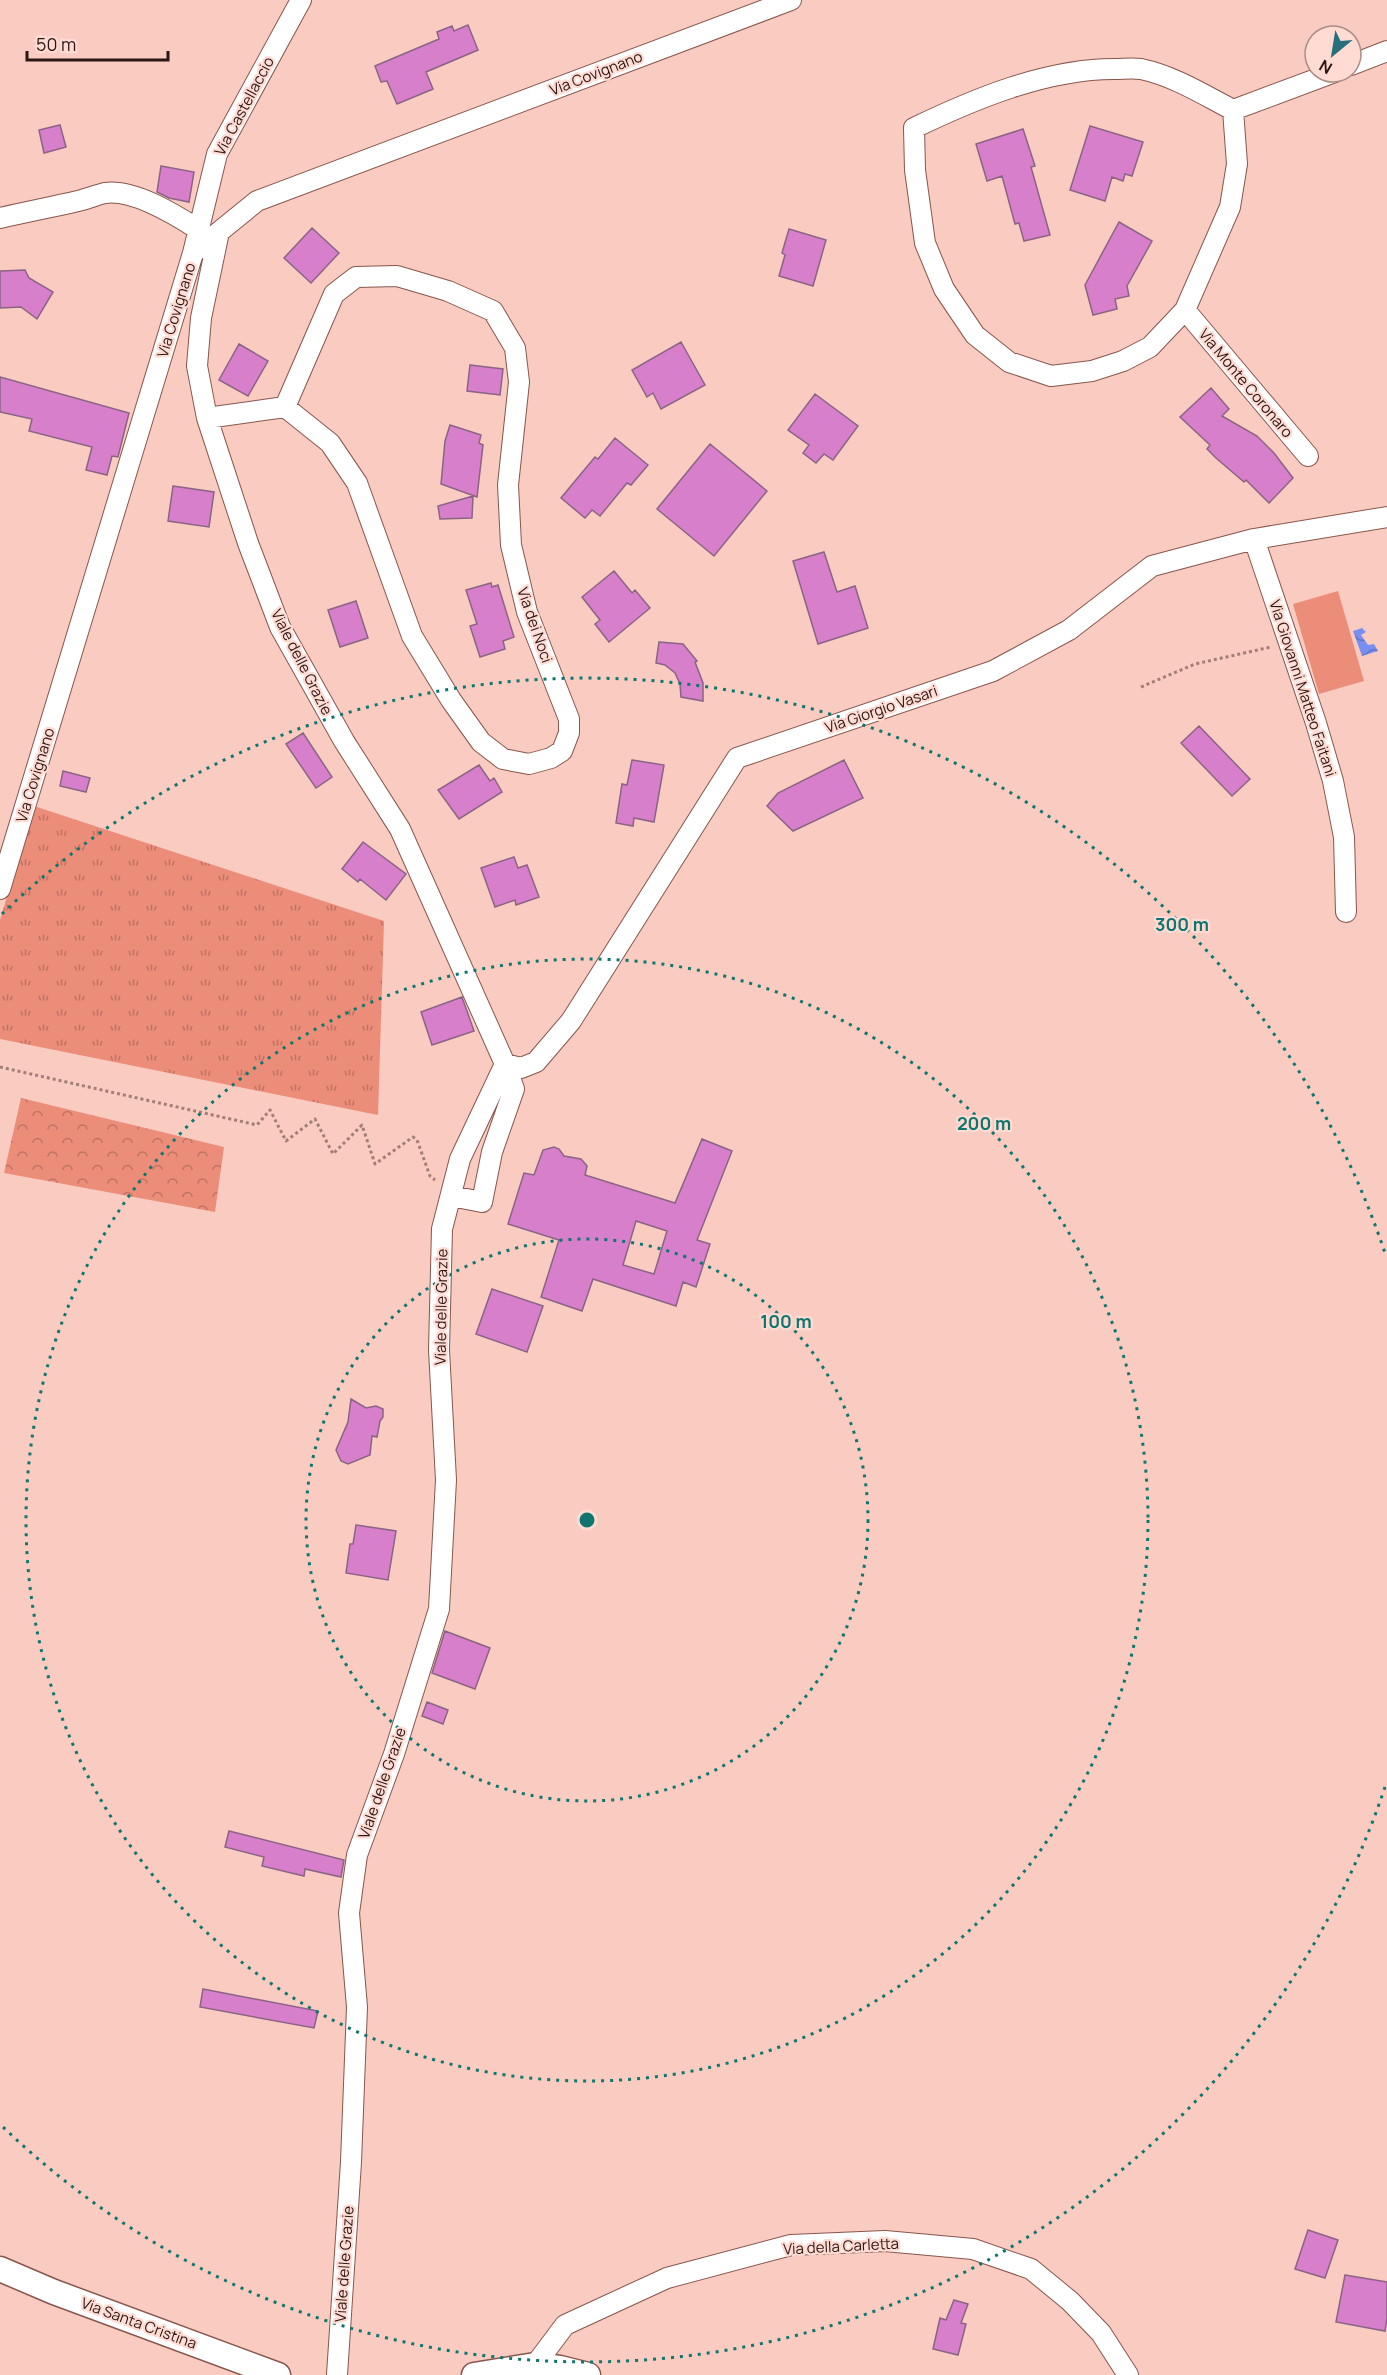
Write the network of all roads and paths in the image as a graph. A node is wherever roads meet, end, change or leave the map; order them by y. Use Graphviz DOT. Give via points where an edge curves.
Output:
graph roads {
  1 [pos="301,0"];
  2 [pos="791,0"];
  3 [pos="1387,51"];
  4 [pos="1363,60"];
  5 [pos="1303,84"];
  6 [pos="1233,110"];
  7 [pos="0,218"];
  8 [pos="199,230"];
  9 [pos="219,232"];
  10 [pos="193,253"];
  11 [pos="1185,310"];
  12 [pos="285,407"];
  13 [pos="207,418"];
  14 [pos="1308,456"];
  15 [pos="1387,516"];
  16 [pos="1254,539"];
  17 [pos="1288,643"];
  18 [pos="1142,687"];
  19 [pos="0,889"];
  20 [pos="1346,912"];
  21 [pos="505,1064"];
  22 [pos="0,1067"];
  23 [pos="451,1196"];
  24 [pos="0,2269"];
  25 [pos="536,2365"];
  26 [pos="278,2375"];
  27 [pos="337,2375"];
  28 [pos="474,2375"];
  29 [pos="588,2375"];
  30 [pos="1128,2375"];
  1 -- 8 [label="street, Via Castellaccio" via="217,154"];
  2 -- 9 [label="street, Via Covignano" via="257,201"];
  3 -- 4 [label="street"];
  5 -- 6 [label="street"];
  6 -- 11 [label="street" via="1237,164 1230,207"];
  6 -- 11 [label="street" via="1178,81 1140,69 1090,69 1008,88 914,128 915,170 925,243 944,289 975,335 1009,363 1051,376 1123,361 1150,346"];
  7 -- 8 [label="street" via="105,193 144,201"];
  8 -- 10 [label="street, Via Castellaccio"];
  9 -- 10 [label="street, Via Covignano"];
  9 -- 13 [label="street, Viale delle Grazie" via="201,318 197,366"];
  10 -- 19 [label="street, Via Covignano"];
  11 -- 14 [label="street, Via Monte Coronaro"];
  12 -- 12 [label="street, Via dei Noci" via="334,294 356,277 397,276 448,291 493,311 515,348 519,382 508,485 511,545 527,612 569,719 562,752 529,764 503,759 481,742 412,636 357,483 330,442"];
  12 -- 13 [label="street"];
  13 -- 21 [label="street, Viale delle Grazie" via="280,627 344,741 400,829"];
  15 -- 16 [label="street, Via Giorgio Vasari"];
  16 -- 17 [label="street, Via Giovanni Matteo Faitani"];
  16 -- 21 [label="street, Via Giorgio Vasari" via="1152,567 1069,630 993,671 737,758 571,1021 536,1062 521,1068"];
  17 -- 18 [label="path" via="1195,664"];
  17 -- 20 [label="street, Via Giovanni Matteo Faitani" via="1333,781 1344,837"];
  21 -- 23 [label="street, Viale delle Grazie" via="460,1159"];
  21 -- 23 [label="street, Viale delle Grazie" via="514,1089 492,1152 482,1202"];
  22 -- 23 [label="path" via="257,1125 270,1110 286,1141 315,1119 333,1154 362,1125 375,1164 413,1137 430,1176"];
  23 -- 27 [label="street, Viale delle Grazie" via="442,1229 439,1350 446,1480 439,1609 394,1754 357,1855 349,1913 357,2007"];
  24 -- 26 [label="street, Via Santa Cristina"];
  25 -- 28 [label="street"];
  25 -- 29 [label="street"];
  25 -- 30 [label="street, Via della Carletta" via="566,2325 667,2278 791,2245 885,2241 973,2249 1031,2269 1101,2333"];
}
